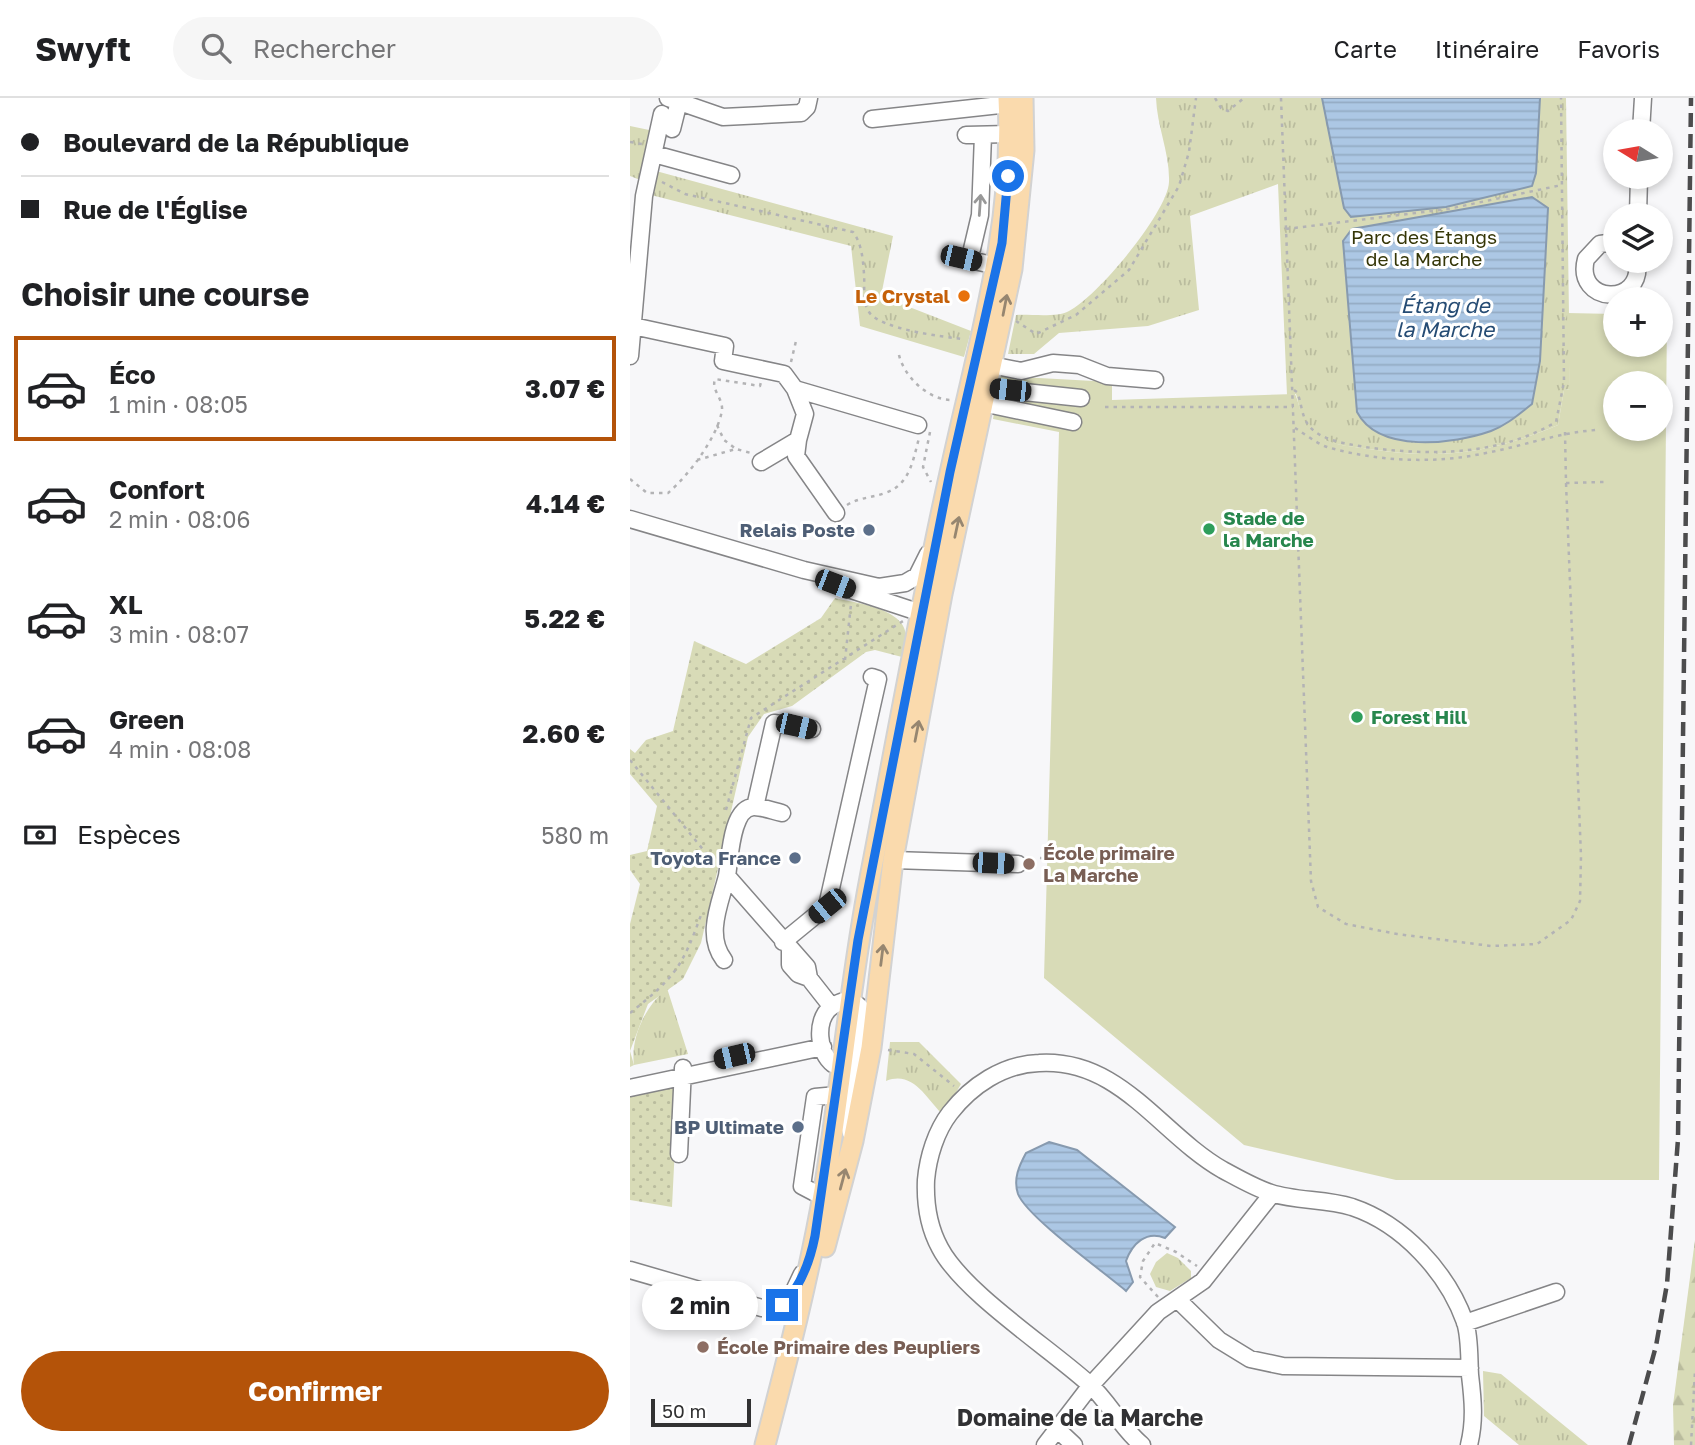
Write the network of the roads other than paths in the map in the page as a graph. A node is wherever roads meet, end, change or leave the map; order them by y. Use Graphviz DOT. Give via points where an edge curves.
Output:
graph roads {
  1 [pos="809,98"];
  2 [pos="1643,98"];
  3 [pos="673,100"];
  4 [pos="1013,100"];
  5 [pos="662,114"];
  6 [pos="872,119"];
  7 [pos="1642,119"];
  8 [pos="671,129"];
  9 [pos="1009,134"];
  10 [pos="966,135"];
  11 [pos="984,135"];
  12 [pos="654,154"];
  13 [pos="982,160"];
  14 [pos="1009,161"];
  15 [pos="731,175"];
  16 [pos="637,192"];
  17 [pos="1603,244"];
  18 [pos="998,261"];
  19 [pos="1636,273"];
  20 [pos="634,276"];
  21 [pos="633,326"];
  22 [pos="630,356"];
  23 [pos="991,365"];
  24 [pos="1155,380"];
  25 [pos="795,389"];
  26 [pos="979,397"];
  27 [pos="1081,398"];
  28 [pos="1073,422"];
  29 [pos="920,428"];
  30 [pos="798,440"];
  31 [pos="762,462"];
  32 [pos="836,513"];
  33 [pos="630,519"];
  34 [pos="940,520"];
  35 [pos="804,570"];
  36 [pos="929,579"];
  37 [pos="905,583"];
  38 [pos="942,594"];
  39 [pos="930,616"];
  40 [pos="872,677"];
  41 [pos="812,729"];
  42 [pos="755,807"];
  43 [pos="782,813"];
  44 [pos="893,860"];
  45 [pos="1018,864"];
  46 [pos="719,875"];
  47 [pos="786,946"];
  48 [pos="724,960"];
  49 [pos="850,999"];
  50 [pos="831,1006"];
  51 [pos="821,1042"];
  52 [pos="853,1071"];
  53 [pos="684,1073"];
  54 [pos="630,1079"];
  55 [pos="630,1088"];
  56 [pos="679,1154"];
  57 [pos="1272,1194"];
  58 [pos="811,1256"];
  59 [pos="630,1270"];
  60 [pos="805,1289"];
  61 [pos="1556,1292"];
  62 [pos="1173,1303"];
  63 [pos="1465,1323"];
  64 [pos="1470,1368"];
  65 [pos="1091,1385"];
  66 [pos="1058,1430"];
  67 [pos="765,1445"];
  68 [pos="1045,1445"];
  69 [pos="1074,1445"];
  70 [pos="1142,1445"];
  71 [pos="1468,1445"];
  1 -- 3 [label="street" via="801,113 732,118"];
  2 -- 7 [label="street"];
  3 -- 8 [label="street"];
  4 -- 6 [label="street"];
  4 -- 9 [label="main road"];
  23 -- 4 [label="main road, one-way" via="1012,269 1024,150"];
  5 -- 12 [label="street"];
  9 -- 11 [label="street"];
  9 -- 14 [label="main road"];
  10 -- 11 [label="street"];
  11 -- 13 [label="street"];
  12 -- 15 [label="street"];
  12 -- 16 [label="street" via="651,176"];
  13 -- 14 [label="street"];
  18 -- 13 [label="street, one-way" via="965,251 980,215"];
  14 -- 18 [label="main road"];
  16 -- 20 [label="street"];
  17 -- 19 [label="street" via="1586,259 1586,279 1595,290 1615,295 1628,289"];
  18 -- 26 [label="main road" via="979,345"];
  20 -- 21 [label="street"];
  21 -- 22 [label="street"];
  21 -- 25 [label="street" via="725,346 723,361 784,374"];
  23 -- 24 [label="street" via="1021,371 1053,363 1079,365 1107,376"];
  23 -- 26 [label="main road"];
  25 -- 29 [label="street"];
  25 -- 30 [label="street" via="805,414"];
  26 -- 27 [label="street"];
  26 -- 28 [label="street"];
  26 -- 34 [label="main road"];
  38 -- 26 [label="main road, one-way"];
  30 -- 31 [label="street"];
  30 -- 32 [label="street" via="796,456"];
  33 -- 35 [label="street"];
  34 -- 36 [label="main road"];
  34 -- 37 [label="street" via="922,569"];
  35 -- 37 [label="street" via="879,587"];
  35 -- 39 [label="street"];
  36 -- 37 [label="street"];
  36 -- 38 [label="street"];
  36 -- 39 [label="main road"];
  38 -- 39 [label="main road"];
  44 -- 39 [label="main road, one-way"];
  39 -- 49 [label="main road" via="860,928"];
  40 -- 47 [label="street" via="878,679 827,906"];
  41 -- 42 [label="street" via="774,723"];
  42 -- 43 [label="street"];
  42 -- 46 [label="street" via="741,812 736,820"];
  44 -- 45 [label="street"];
  52 -- 44 [label="main road, one-way" via="871,1048"];
  46 -- 47 [label="street"];
  46 -- 48 [label="street" via="714,931 715,945"];
  47 -- 50 [label="street" via="807,967 809,978"];
  49 -- 50 [label="street"];
  49 -- 52 [label="main road"];
  50 -- 51 [label="street" via="823,1016"];
  51 -- 52 [label="street" via="830,1062"];
  51 -- 53 [label="street"];
  52 -- 58 [label="main road" via="837,1095"];
  60 -- 52 [label="main road, one-way" via="821,1262 853,1141"];
  53 -- 54 [label="street"];
  53 -- 55 [label="street"];
  53 -- 56 [label="street"];
  57 -- 62 [label="street" via="1208,1274"];
  57 -- 63 [label="street" via="1314,1198 1382,1220 1409,1239 1435,1268"];
  57 -- 65 [label="street" via="1199,1154 1116,1082 1076,1066 1040,1062 1018,1066 965,1094 946,1118 927,1167 926,1212 932,1231 962,1278"];
  58 -- 59 [label="street" via="792,1296 779,1307 762,1308"];
  58 -- 60 [label="main road"];
  60 -- 67 [label="main road"];
  61 -- 63 [label="street"];
  62 -- 64 [label="street" via="1250,1359 1283,1366"];
  62 -- 65 [label="street" via="1158,1312"];
  63 -- 64 [label="street"];
  64 -- 71 [label="street" via="1474,1418"];
  65 -- 66 [label="street"];
  65 -- 70 [label="street" via="1126,1433"];
  66 -- 68 [label="street"];
  66 -- 69 [label="street"];
}
